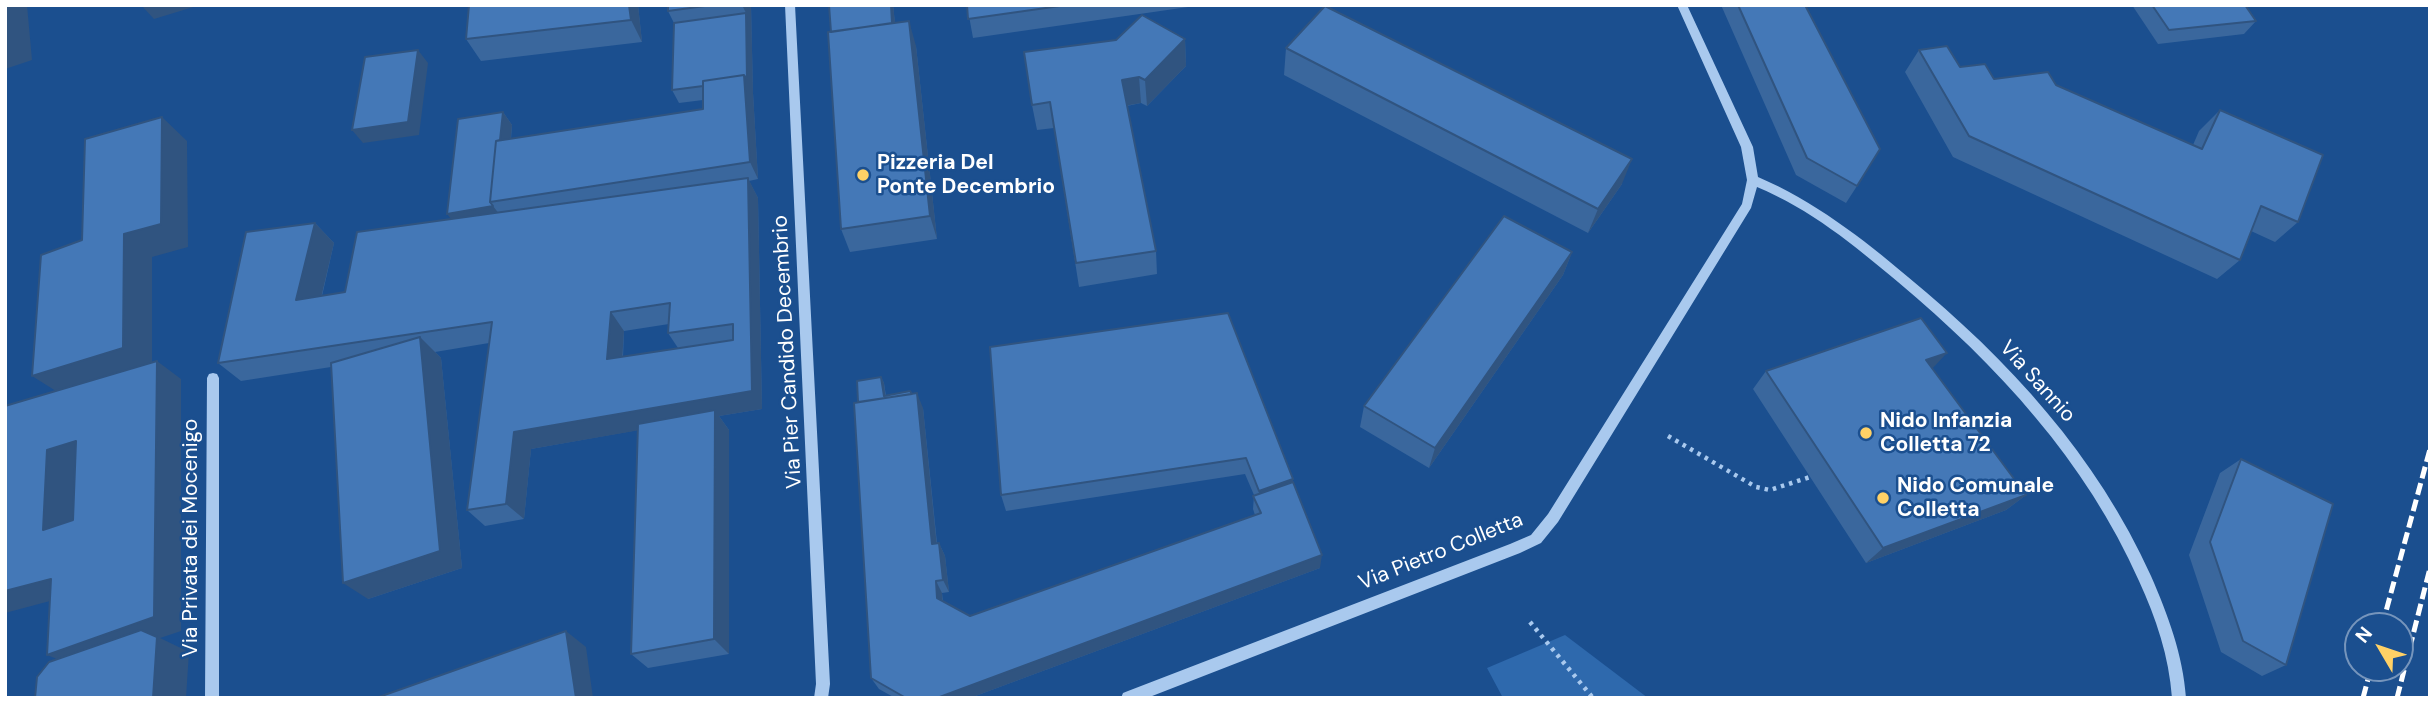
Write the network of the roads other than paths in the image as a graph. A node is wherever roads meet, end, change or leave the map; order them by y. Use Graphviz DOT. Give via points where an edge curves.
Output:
graph roads {
  1 [pos="790,5"];
  2 [pos="1682,5"];
  3 [pos="1753,180"];
  4 [pos="213,378"];
  5 [pos="212,698"];
  6 [pos="821,698"];
  7 [pos="1128,698"];
  8 [pos="2179,698"];
  1 -- 6 [label="street, Via Pier Candido Decembrio"];
  2 -- 3 [label="street" via="1747,147"];
  3 -- 7 [label="street, Via Pietro Colletta" via="1747,205 1553,518 1536,538"];
  3 -- 8 [label="street, Via Sannio" via="1804,205 1912,286 1969,335 2071,449 2113,513 2144,574 2164,624"];
  4 -- 5 [label="street, Via Privata dei Mocenigo"];
}
